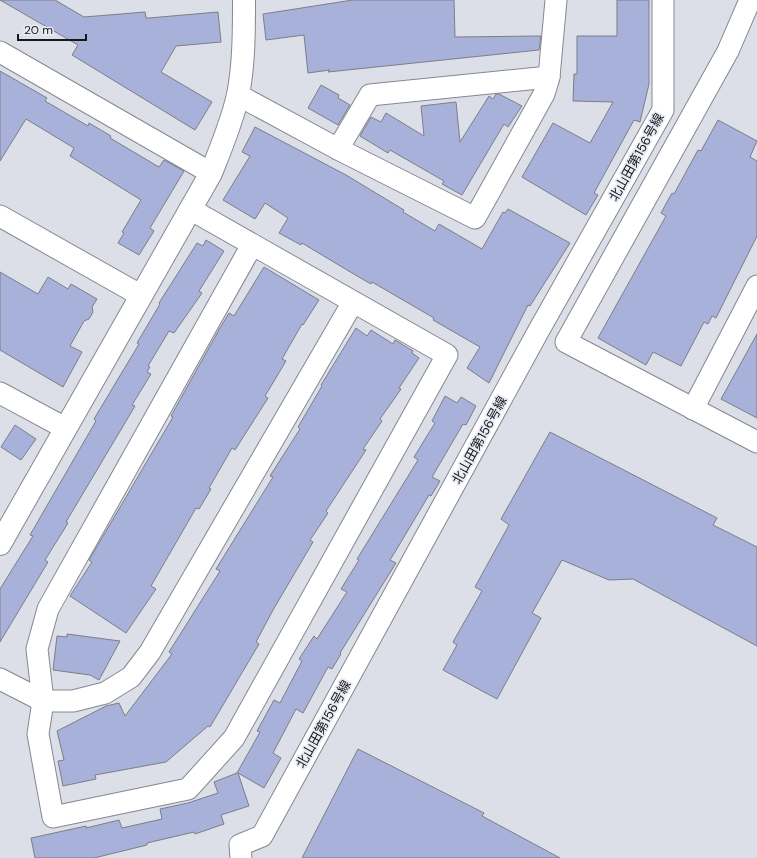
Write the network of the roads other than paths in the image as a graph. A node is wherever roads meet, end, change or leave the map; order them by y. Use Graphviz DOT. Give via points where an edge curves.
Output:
graph roads {
  1 [pos="244,0"];
  2 [pos="556,0"];
  3 [pos="663,0"];
  4 [pos="750,0"];
  5 [pos="0,52"];
  6 [pos="549,77"];
  7 [pos="238,95"];
  8 [pos="338,150"];
  9 [pos="211,173"];
  10 [pos="190,210"];
  11 [pos="0,216"];
  12 [pos="252,245"];
  13 [pos="757,286"];
  14 [pos="140,295"];
  15 [pos="353,302"];
  16 [pos="0,393"];
  17 [pos="692,409"];
  18 [pos="65,428"];
  19 [pos="757,442"];
  20 [pos="0,544"];
  21 [pos="0,679"];
  22 [pos="44,701"];
  23 [pos="241,858"];
  1 -- 7 [label="street"];
  2 -- 6 [label="street"];
  3 -- 23 [label="street, 北山田第156号線" via="663,110 539,330 262,836 240,845"];
  4 -- 17 [label="street" via="728,51 566,342"];
  5 -- 9 [label="street"];
  6 -- 8 [label="street" via="370,95"];
  6 -- 8 [label="street" via="544,94 475,218"];
  7 -- 8 [label="street"];
  7 -- 9 [label="street" via="227,135"];
  9 -- 10 [label="street"];
  10 -- 12 [label="street"];
  10 -- 14 [label="street"];
  11 -- 14 [label="street"];
  12 -- 15 [label="street"];
  12 -- 22 [label="street" via="48,609 37,649"];
  13 -- 17 [label="street"];
  14 -- 18 [label="street"];
  15 -- 22 [label="street" via="150,652 131,677 105,693 73,701"];
  15 -- 22 [label="street" via="447,355 234,738 188,789 53,817 38,734"];
  16 -- 18 [label="street"];
  17 -- 19 [label="street"];
  18 -- 20 [label="street"];
  21 -- 22 [label="street"];
}
